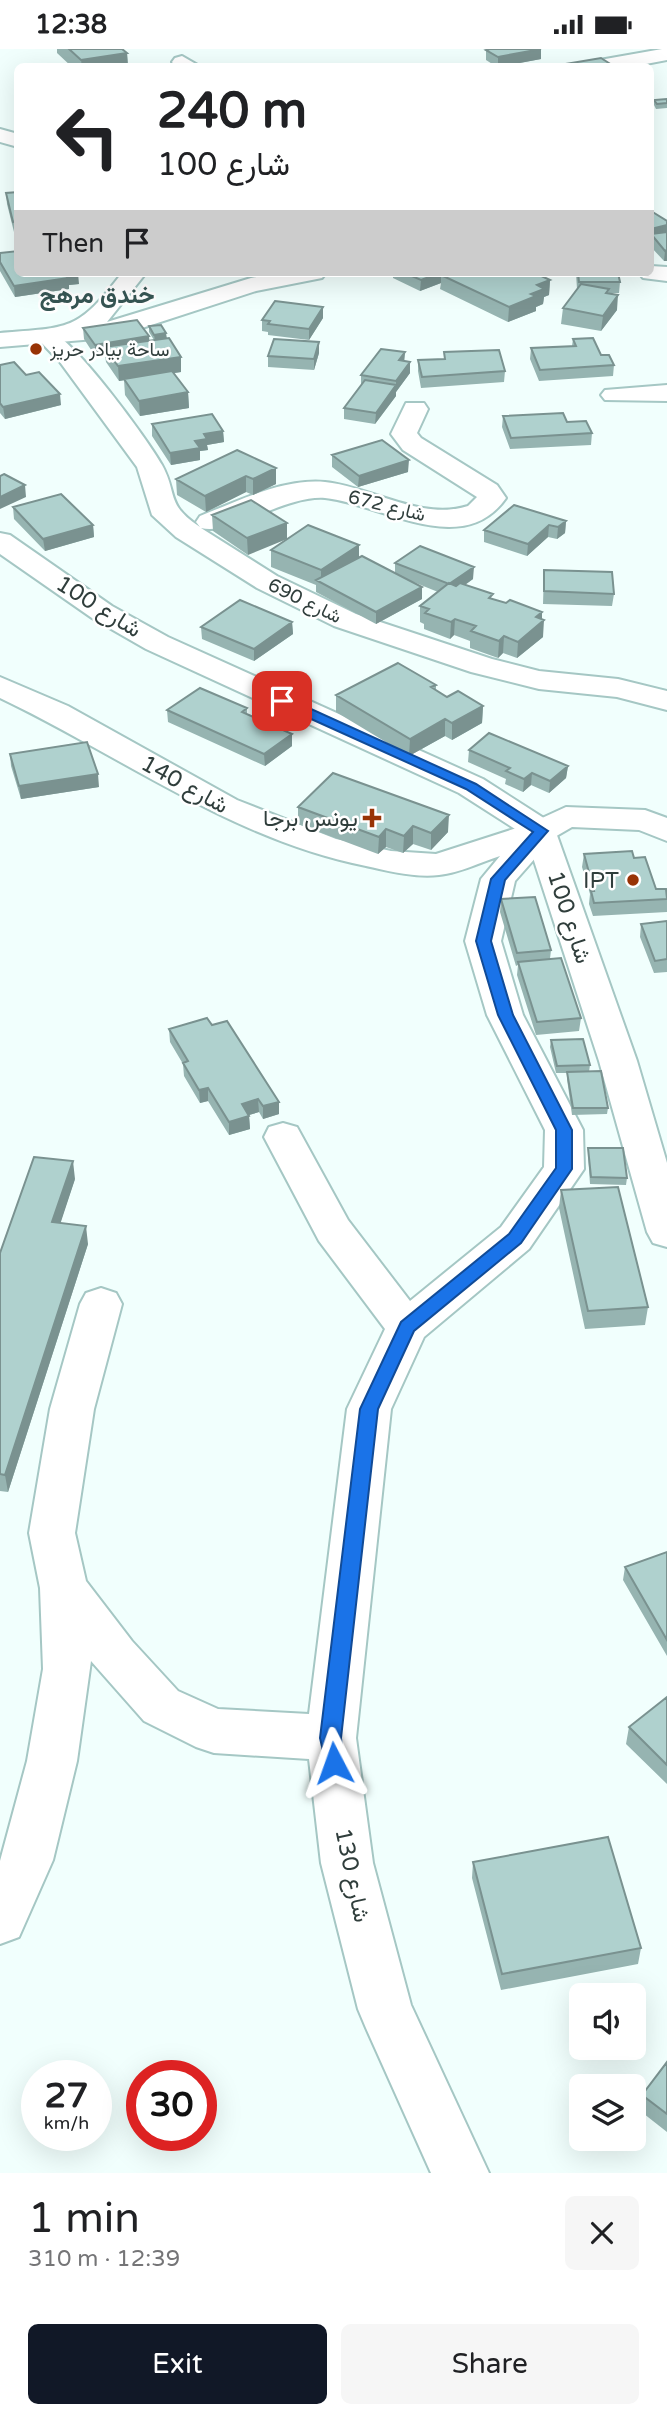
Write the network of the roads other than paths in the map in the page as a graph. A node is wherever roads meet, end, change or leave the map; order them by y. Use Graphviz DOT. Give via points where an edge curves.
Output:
graph roads {
  1 [pos="667,54"];
  2 [pos="616,63"];
  3 [pos="131,277"];
  4 [pos="293,277"];
  5 [pos="59,337"];
  6 [pos="0,340"];
  7 [pos="667,393"];
  8 [pos="614,395"];
  9 [pos="415,409"];
  10 [pos="186,531"];
  11 [pos="0,541"];
  12 [pos="0,686"];
  13 [pos="667,701"];
  14 [pos="541,831"];
  15 [pos="667,831"];
  16 [pos="283,1137"];
  17 [pos="667,1231"];
  18 [pos="101,1304"];
  19 [pos="407,1327"];
  20 [pos="64,1588"];
  21 [pos="331,1738"];
  22 [pos="0,1919"];
  23 [pos="460,2173"];
  1 -- 2 [label="street"];
  3 -- 5 [label="street" via="104,313"];
  4 -- 5 [label="street" via="251,285 133,323"];
  5 -- 6 [label="street"];
  5 -- 10 [label="street, شارع 690" via="150,467 162,509"];
  7 -- 8 [label="street"];
  9 -- 10 [label="street, شارع 672" via="404,435 487,491 492,498 487,507 475,513 412,515 324,490 299,492"];
  10 -- 13 [label="street, شارع 690" via="267,582 345,620 482,666 538,680 618,688"];
  11 -- 14 [label="street, شارع 100" via="102,612 157,643 471,786"];
  12 -- 14 [label="street, شارع 140" via="225,807 327,848 438,865"];
  14 -- 15 [label="street, شارع 140" via="566,817 645,820"];
  14 -- 17 [label="street, شارع 100" via="618,1061"];
  14 -- 19 [label="street, شارع 130" via="498,879 484,941 505,1015 564,1130 564,1169 515,1238"];
  16 -- 19 [label="street" via="333,1230"];
  18 -- 20 [label="street" via="72,1409 52,1533"];
  19 -- 21 [label="street, شارع 130" via="369,1409"];
  20 -- 21 [label="street" via="161,1706 214,1731"];
  20 -- 22 [label="street" via="67,1669 52,1761 27,1860"];
  21 -- 23 [label="street, شارع 130" via="347,1863 385,2009"];
}
